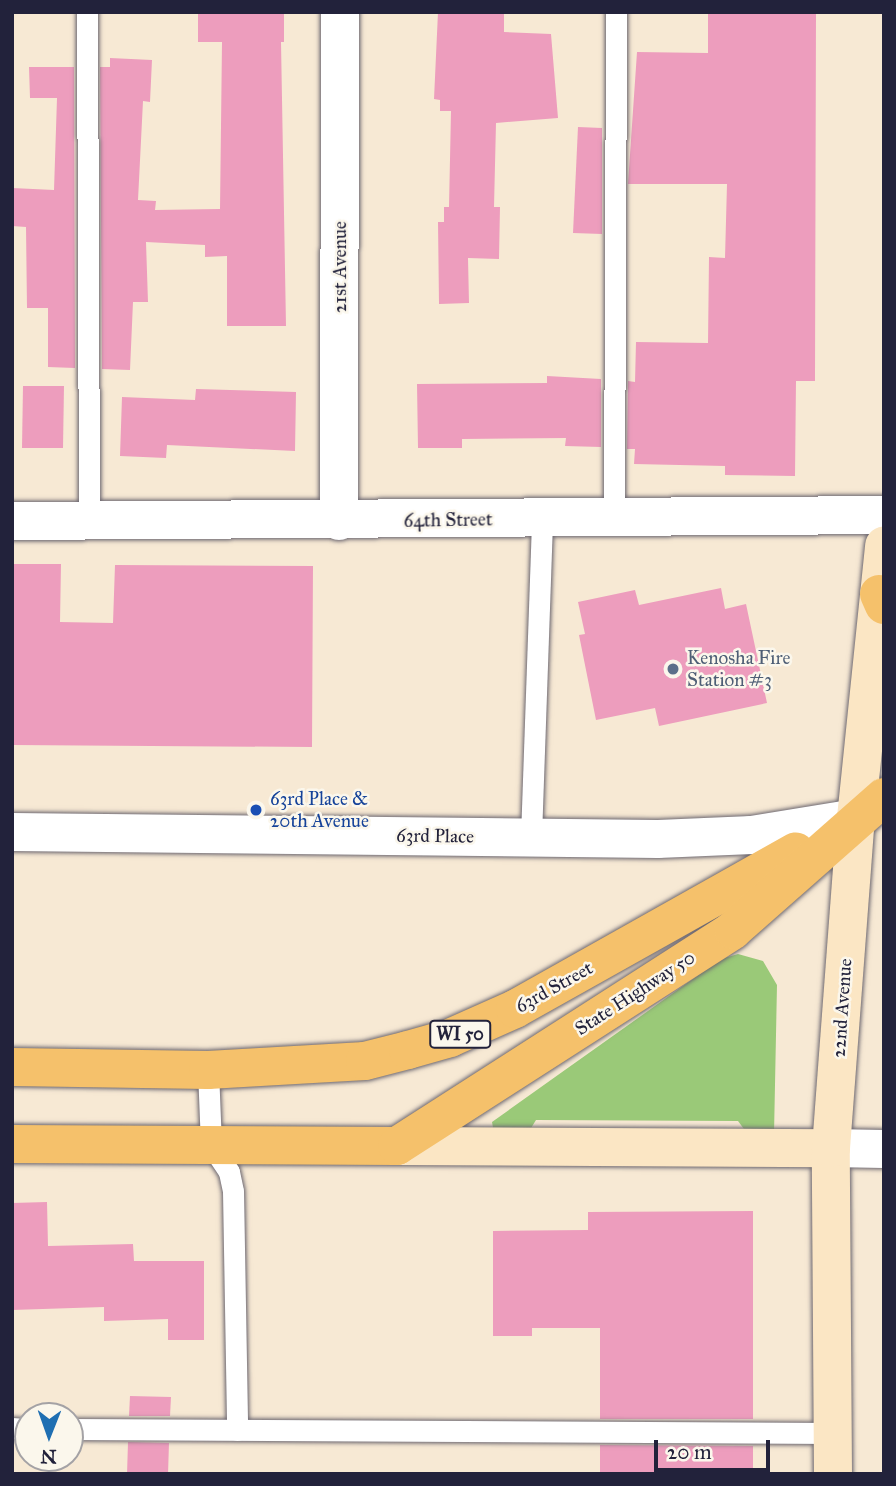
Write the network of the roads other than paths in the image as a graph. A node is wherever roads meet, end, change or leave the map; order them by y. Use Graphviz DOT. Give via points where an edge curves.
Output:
graph roads {
  1 [pos="87,12"];
  2 [pos="340,12"];
  3 [pos="616,12"];
  4 [pos="884,515"];
  5 [pos="614,518"];
  6 [pos="542,519"];
  7 [pos="12,521"];
  8 [pos="89,521"];
  9 [pos="339,521"];
  10 [pos="884,545"];
  11 [pos="881,600"];
  12 [pos="870,807"];
  13 [pos="12,832"];
  14 [pos="531,837"];
  15 [pos="12,1067"];
  16 [pos="208,1070"];
  17 [pos="12,1144"];
  18 [pos="211,1145"];
  19 [pos="397,1146"];
  20 [pos="831,1148"];
  21 [pos="884,1149"];
  22 [pos="84,1429"];
  23 [pos="237,1430"];
  24 [pos="834,1433"];
  25 [pos="833,1474"];
  1 -- 8 [label="lane"];
  2 -- 9 [label="street, 21st Avenue"];
  3 -- 5 [label="lane"];
  4 -- 5 [label="street, 64th Street"];
  5 -- 6 [label="street, 64th Street"];
  6 -- 9 [label="street, 64th Street"];
  6 -- 14 [label="lane"];
  7 -- 8 [label="street, 64th Street"];
  8 -- 9 [label="street, 64th Street"];
  10 -- 11 [label="street, 22nd Avenue"];
  11 -- 12 [label="street, 22nd Avenue"];
  12 -- 14 [label="street, 63rd Place" via="752,835"];
  12 -- 16 [label="main road, 63rd Street / WI 50" via="515,1009 450,1038 365,1061"];
  12 -- 19 [label="main road, State Highway 50" via="733,930"];
  12 -- 20 [label="street, 22nd Avenue"];
  13 -- 14 [label="street, 63rd Place"];
  15 -- 16 [label="main road, 63rd Street / WI 50"];
  16 -- 18 [label="lane"];
  17 -- 18 [label="main road"];
  18 -- 19 [label="main road"];
  18 -- 23 [label="lane" via="229,1172 233,1191"];
  19 -- 20 [label="street"];
  20 -- 21 [label="street"];
  20 -- 24 [label="street, 22nd Avenue"];
  22 -- 23 [label="lane"];
  23 -- 24 [label="lane"];
  24 -- 25 [label="street, 22nd Avenue"];
}
